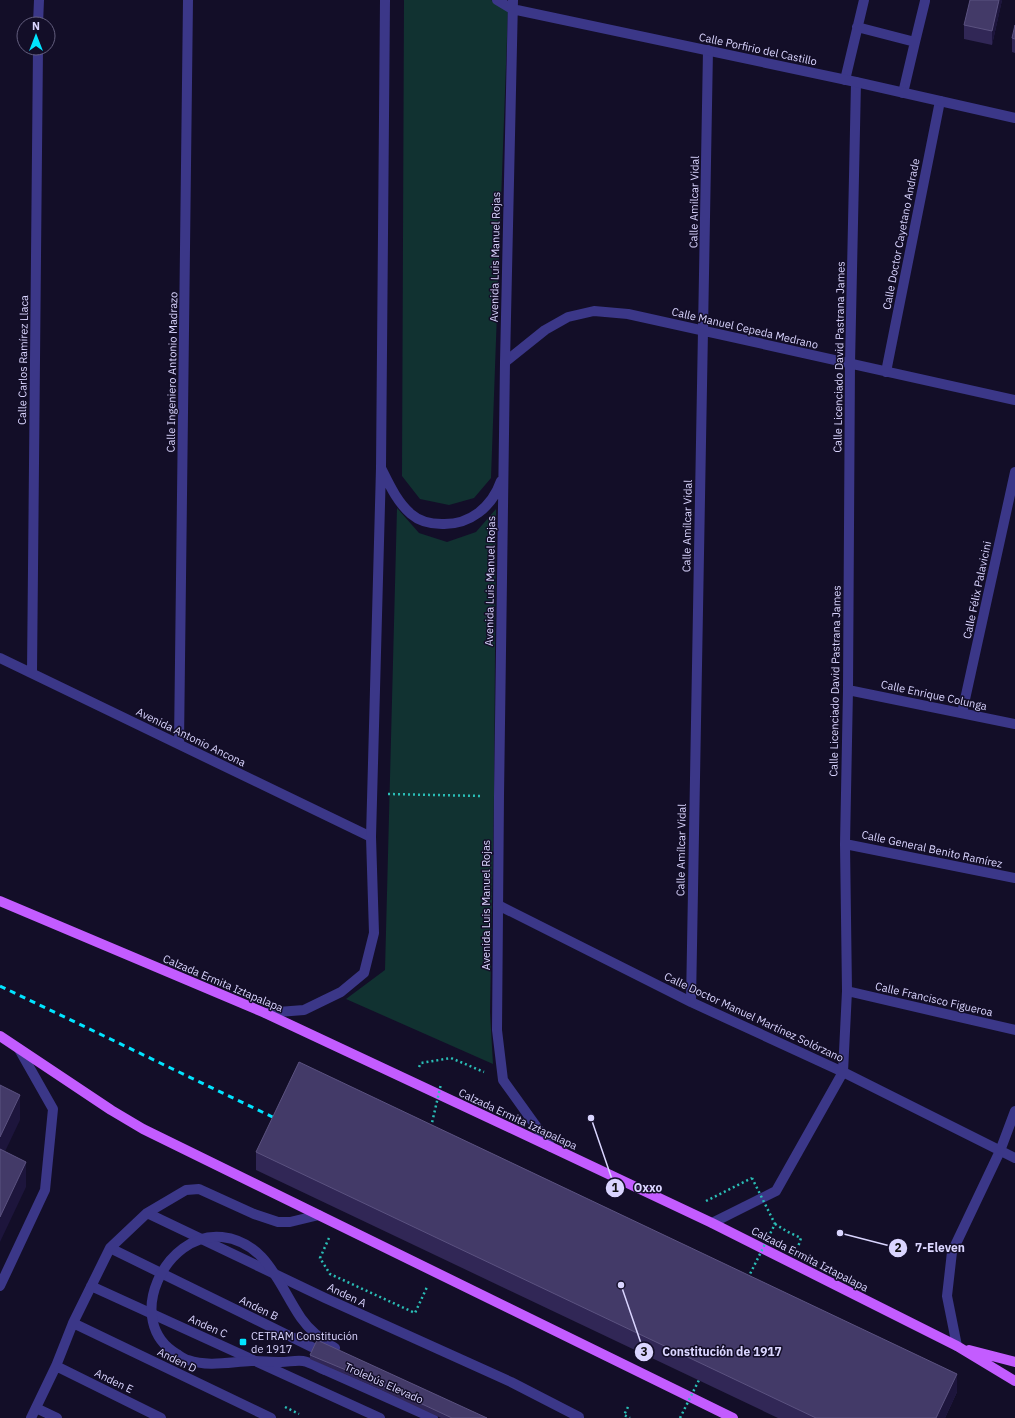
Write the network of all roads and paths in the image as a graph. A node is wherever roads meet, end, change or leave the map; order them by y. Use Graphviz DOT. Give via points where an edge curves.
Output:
graph roads {
  1 [pos="39,0"];
  2 [pos="188,0"];
  3 [pos="385,0"];
  4 [pos="497,0"];
  5 [pos="864,0"];
  6 [pos="925,1"];
  7 [pos="513,4"];
  8 [pos="38,16"];
  9 [pos="857,27"];
  10 [pos="915,42"];
  11 [pos="708,50"];
  12 [pos="38,56"];
  13 [pos="845,80"];
  14 [pos="856,82"];
  15 [pos="903,93"];
  16 [pos="940,101"];
  17 [pos="1015,118"];
  18 [pos="702,330"];
  19 [pos="505,362"];
  20 [pos="850,364"];
  21 [pos="886,372"];
  22 [pos="1015,400"];
  23 [pos="504,464"];
  24 [pos="381,468"];
  25 [pos="1015,472"];
  26 [pos="0,658"];
  27 [pos="32,673"];
  28 [pos="848,690"];
  29 [pos="962,713"];
  30 [pos="1015,724"];
  31 [pos="179,744"];
  32 [pos="372,794"];
  33 [pos="499,796"];
  34 [pos="371,837"];
  35 [pos="845,844"];
  36 [pos="1015,878"];
  37 [pos="0,901"];
  38 [pos="498,905"];
  39 [pos="847,991"];
  40 [pos="691,1002"];
  41 [pos="265,1014"];
  42 [pos="1015,1030"];
  43 [pos="0,1036"];
  44 [pos="19,1049"];
  45 [pos="843,1072"];
  46 [pos="417,1073"];
  47 [pos="503,1080"];
  48 [pos="435,1081"];
  49 [pos="1015,1111"];
  50 [pos="430,1134"];
  51 [pos="551,1147"];
  52 [pos="1000,1151"];
  53 [pos="1015,1158"];
  54 [pos="720,1194"];
  55 [pos="147,1213"];
  56 [pos="319,1215"];
  57 [pos="712,1223"];
  58 [pos="775,1224"];
  59 [pos="801,1238"];
  60 [pos="110,1248"];
  61 [pos="320,1258"];
  62 [pos="434,1272"];
  63 [pos="746,1283"];
  64 [pos="0,1286"];
  65 [pos="91,1286"];
  66 [pos="73,1323"];
  67 [pos="957,1346"];
  68 [pos="339,1355"];
  69 [pos="1015,1362"];
  70 [pos="56,1366"];
  71 [pos="702,1373"];
  72 [pos="1015,1381"];
  73 [pos="628,1407"];
  74 [pos="36,1408"];
  75 [pos="294,1411"];
  76 [pos="299,1414"];
  77 [pos="31,1418"];
  78 [pos="57,1418"];
  79 [pos="161,1418"];
  80 [pos="270,1418"];
  81 [pos="380,1418"];
  82 [pos="432,1418"];
  83 [pos="579,1418"];
  84 [pos="630,1418"];
  85 [pos="680,1418"];
  86 [pos="733,1418"];
  1 -- 8 [label="street"];
  2 -- 31 [label="street, Calle Ingeniero Antonio Madrazo"];
  3 -- 24 [label="street"];
  4 -- 7 [label="street, Calle Porfirio del Castillo"];
  5 -- 9 [label="street"];
  6 -- 10 [label="street"];
  7 -- 11 [label="street, Calle Porfirio del Castillo"];
  7 -- 19 [label="street, Avenida Luis Manuel Rojas"];
  9 -- 10 [label="street"];
  9 -- 13 [label="street"];
  10 -- 15 [label="street"];
  11 -- 13 [label="street, Calle Porfirio del Castillo"];
  11 -- 18 [label="street, Calle Amílcar Vidal"];
  12 -- 27 [label="street, Calle Carlos Ramírez Llaca"];
  13 -- 14 [label="street, Calle Porfirio del Castillo"];
  14 -- 15 [label="street, Calle Porfirio del Castillo"];
  14 -- 20 [label="street, Calle Licenciado David Pastrana James"];
  15 -- 16 [label="street, Calle Porfirio del Castillo"];
  16 -- 17 [label="street, Calle Porfirio del Castillo"];
  16 -- 21 [label="street, Calle Doctor Cayetano Andrade"];
  18 -- 19 [label="street, Calle Manuel Cepeda Medrano" via="628,314 594,311 568,317 545,330"];
  18 -- 20 [label="street, Calle Manuel Cepeda Medrano"];
  18 -- 40 [label="street, Calle Amílcar Vidal"];
  19 -- 23 [label="street, Avenida Luis Manuel Rojas"];
  20 -- 21 [label="street, Calle Manuel Cepeda Medrano"];
  20 -- 28 [label="street, Calle Licenciado David Pastrana James"];
  21 -- 22 [label="street, Calle Manuel Cepeda Medrano"];
  23 -- 24 [label="street" via="497,492 482,510 462,522 448,524 421,522 411,515 402,505"];
  23 -- 33 [label="street, Avenida Luis Manuel Rojas"];
  24 -- 32 [label="street"];
  25 -- 29 [label="street, Calle Félix Palavicini"];
  26 -- 27 [label="street, Avenida Antonio Ancona"];
  27 -- 31 [label="street, Avenida Antonio Ancona"];
  28 -- 29 [label="street, Calle Enrique Colunga"];
  28 -- 35 [label="street, Calle Licenciado David Pastrana James"];
  29 -- 30 [label="street, Calle Enrique Colunga"];
  31 -- 34 [label="street, Avenida Antonio Ancona"];
  32 -- 33 [label="path"];
  32 -- 34 [label="street"];
  33 -- 38 [label="street, Avenida Luis Manuel Rojas"];
  34 -- 41 [label="street" via="374,933 364,973 341,992 304,1010"];
  35 -- 36 [label="street, Calle General Benito Ramírez"];
  35 -- 39 [label="street, Calle Licenciado David Pastrana James"];
  37 -- 41 [label="main road, Calzada Ermita Iztapalapa"];
  38 -- 40 [label="street, Calle Doctor Manuel Martínez Solórzano"];
  38 -- 47 [label="street, Avenida Luis Manuel Rojas" via="497,1030"];
  39 -- 42 [label="street, Calle Francisco Figueroa"];
  39 -- 45 [label="street, Calle Licenciado David Pastrana James"];
  40 -- 45 [label="street, Calle Doctor Manuel Martínez Solórzano"];
  41 -- 51 [label="main road, Calzada Ermita Iztapalapa"];
  43 -- 44 [label="main road"];
  44 -- 56 [label="main road" via="111,1110 143,1128"];
  44 -- 64 [label="street" via="53,1109 45,1190"];
  45 -- 52 [label="street, Calle Doctor Manuel Martínez Solórzano"];
  45 -- 57 [label="street, Calle Licenciado David Pastrana James" via="776,1191"];
  46 -- 47 [label="path" via="421,1063 451,1058"];
  47 -- 51 [label="street, Avenida Luis Manuel Rojas"];
  48 -- 50 [label="path, bridge" via="441,1084"];
  49 -- 52 [label="street"];
  51 -- 57 [label="main road, Calzada Ermita Iztapalapa"];
  52 -- 53 [label="street, Calle Doctor Manuel Martínez Solórzano"];
  52 -- 67 [label="street" via="952,1252 947,1296"];
  54 -- 58 [label="path, bridge" via="752,1178"];
  55 -- 56 [label="street" via="186,1190 199,1189 278,1222 290,1222"];
  55 -- 60 [label="street"];
  55 -- 83 [label="street, Anden A" via="510,1382"];
  56 -- 62 [label="main road"];
  57 -- 67 [label="main road, Calzada Ermita Iztapalapa"];
  58 -- 59 [label="path"];
  58 -- 63 [label="path, bridge"];
  60 -- 65 [label="street"];
  60 -- 68 [label="street, Anden B"];
  61 -- 62 [label="path" via="330,1274 415,1313"];
  62 -- 86 [label="main road"];
  65 -- 66 [label="street"];
  65 -- 81 [label="street, Anden C"];
  66 -- 70 [label="street"];
  66 -- 80 [label="street, Anden D"];
  67 -- 69 [label="main road"];
  67 -- 72 [label="main road, Calzada Ermita Iztapalapa"];
  68 -- 82 [label="street, Trolebús Elevado, bridge" via="302,1320 270,1266 255,1250 239,1242 222,1237 200,1239 178,1253 164,1268 154,1290 151,1315 155,1332 169,1349 187,1360 212,1364 303,1361"];
  70 -- 74 [label="street"];
  70 -- 79 [label="street, Anden E"];
  71 -- 85 [label="path, bridge"];
  73 -- 84 [label="path" via="624,1415"];
  74 -- 77 [label="street"];
  74 -- 78 [label="street"];
  75 -- 76 [label="path"];
}
